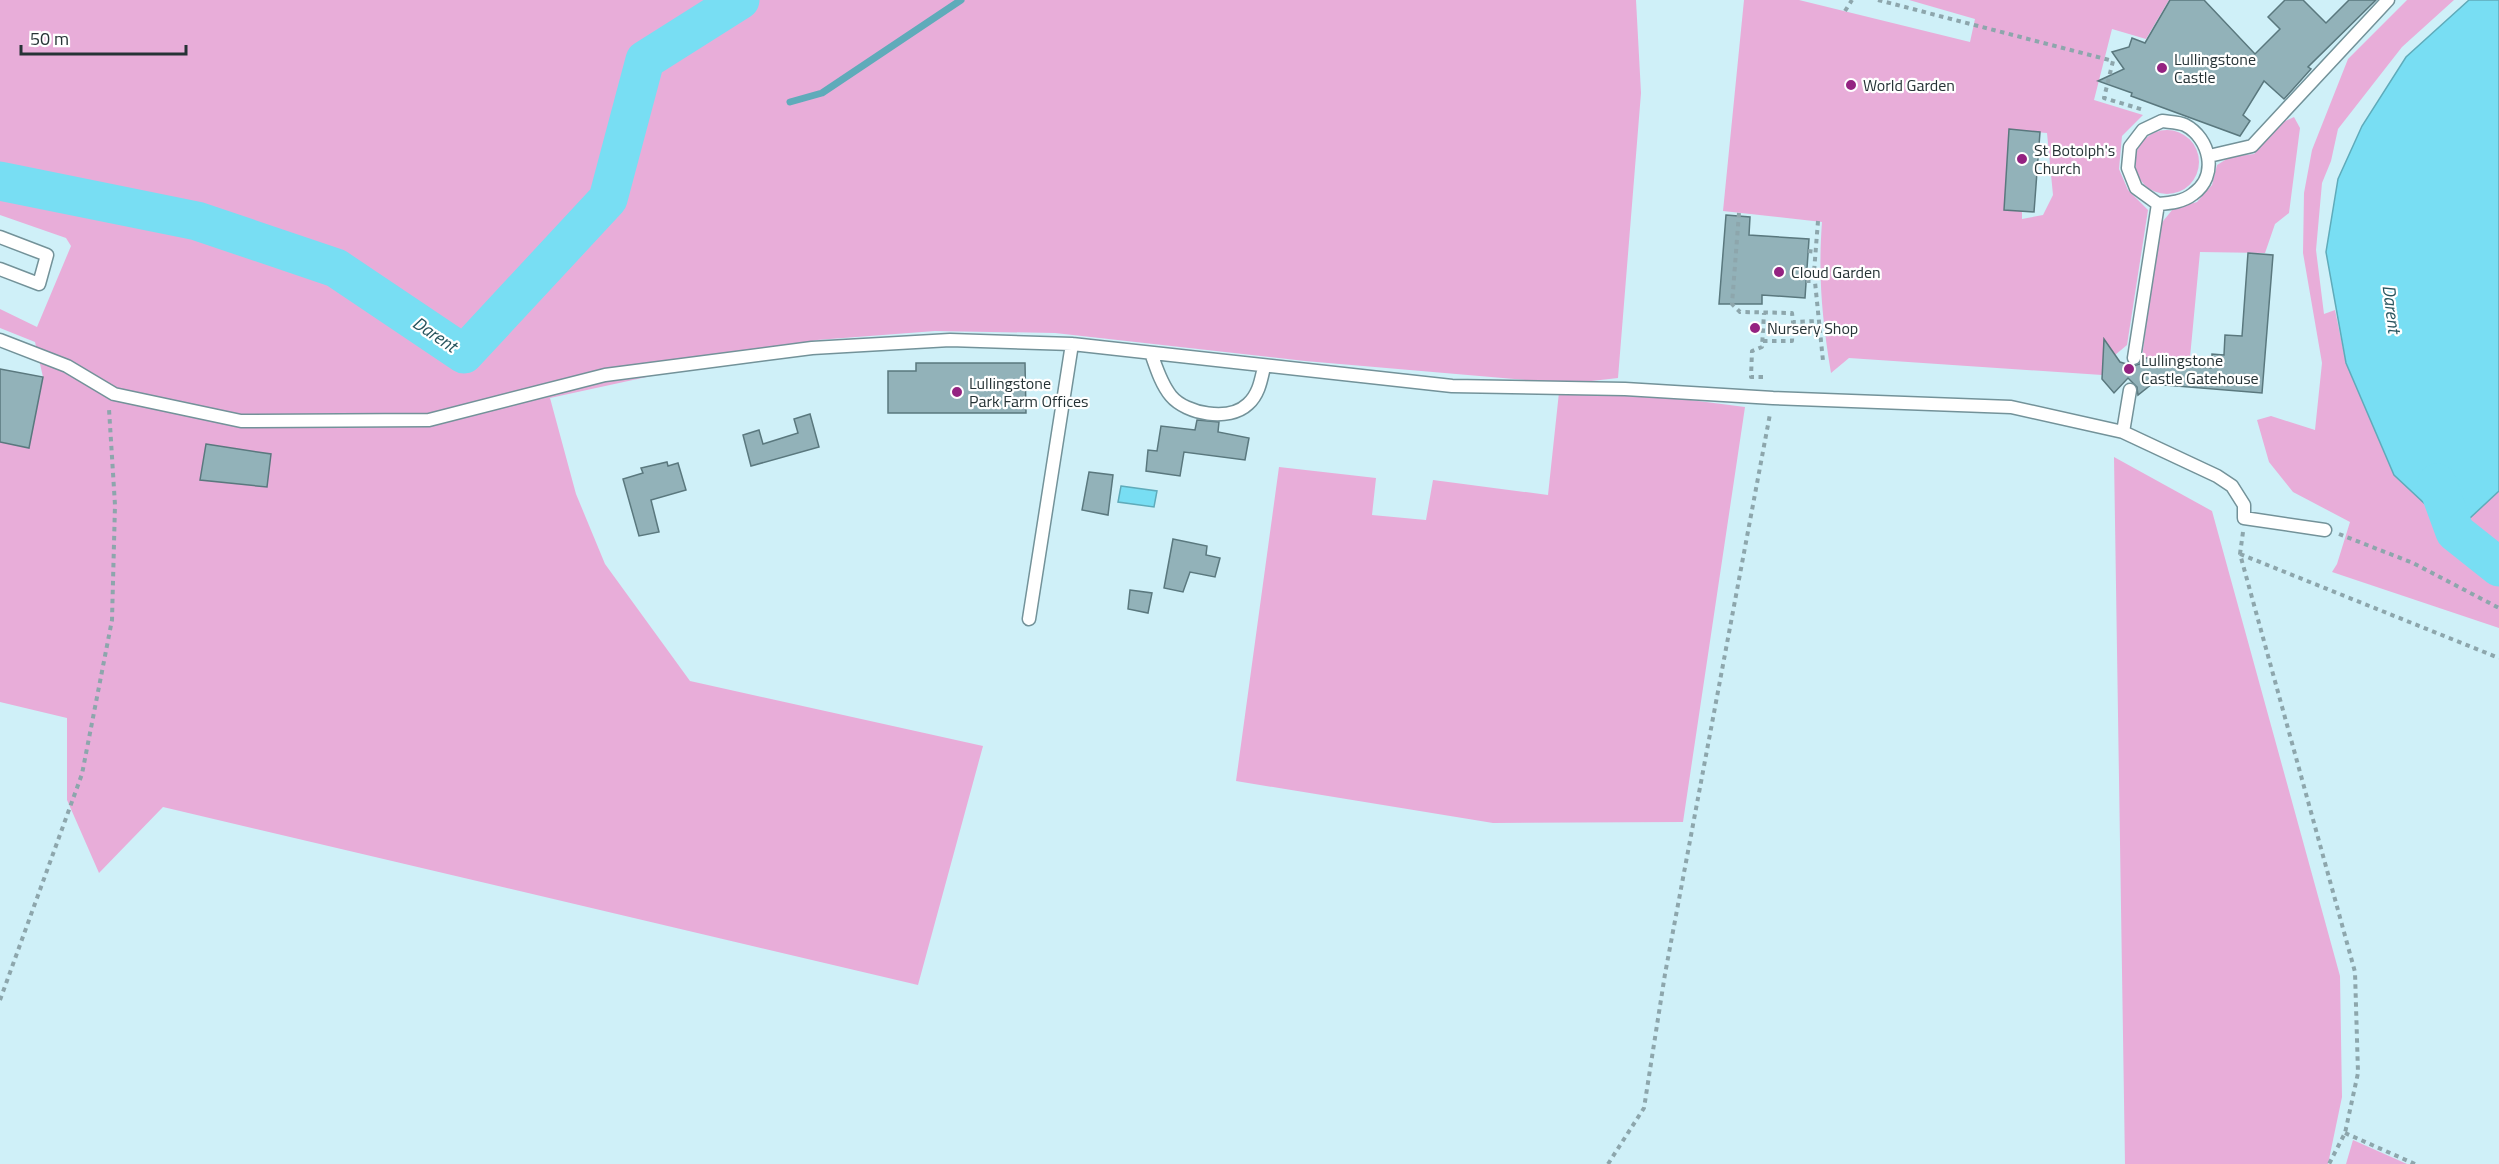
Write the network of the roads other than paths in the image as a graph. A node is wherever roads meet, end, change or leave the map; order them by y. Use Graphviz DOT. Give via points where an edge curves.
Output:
graph roads {
  1 [pos="2388,0"];
  2 [pos="2209,156"];
  3 [pos="2158,204"];
  4 [pos="0,237"];
  5 [pos="0,269"];
  6 [pos="0,340"];
  7 [pos="1072,344"];
  8 [pos="1151,353"];
  9 [pos="2134,358"];
  10 [pos="1264,367"];
  11 [pos="2130,390"];
  12 [pos="2123,432"];
  13 [pos="2325,530"];
  14 [pos="1029,619"];
  1 -- 2 [label="lane" via="2252,146"];
  2 -- 3 [label="lane" via="2207,177 2194,194 2175,203"];
  2 -- 3 [label="lane" via="2200,136 2183,124 2162,122 2143,130 2130,147 2128,168 2136,188"];
  3 -- 9 [label="lane"];
  4 -- 5 [label="lane" via="47,255 39,284"];
  6 -- 7 [label="lane" via="67,366 114,394 241,421 429,420 605,375 812,348 950,339"];
  7 -- 8 [label="lane"];
  7 -- 14 [label="lane"];
  8 -- 10 [label="lane"];
  8 -- 10 [label="lane" via="1171,396 1198,411 1236,412 1247,405 1258,392"];
  10 -- 12 [label="lane" via="1452,386 1625,389 2011,407"];
  11 -- 12 [label="lane"];
  12 -- 13 [label="lane" via="2232,486 2244,505 2244,518"];
}
